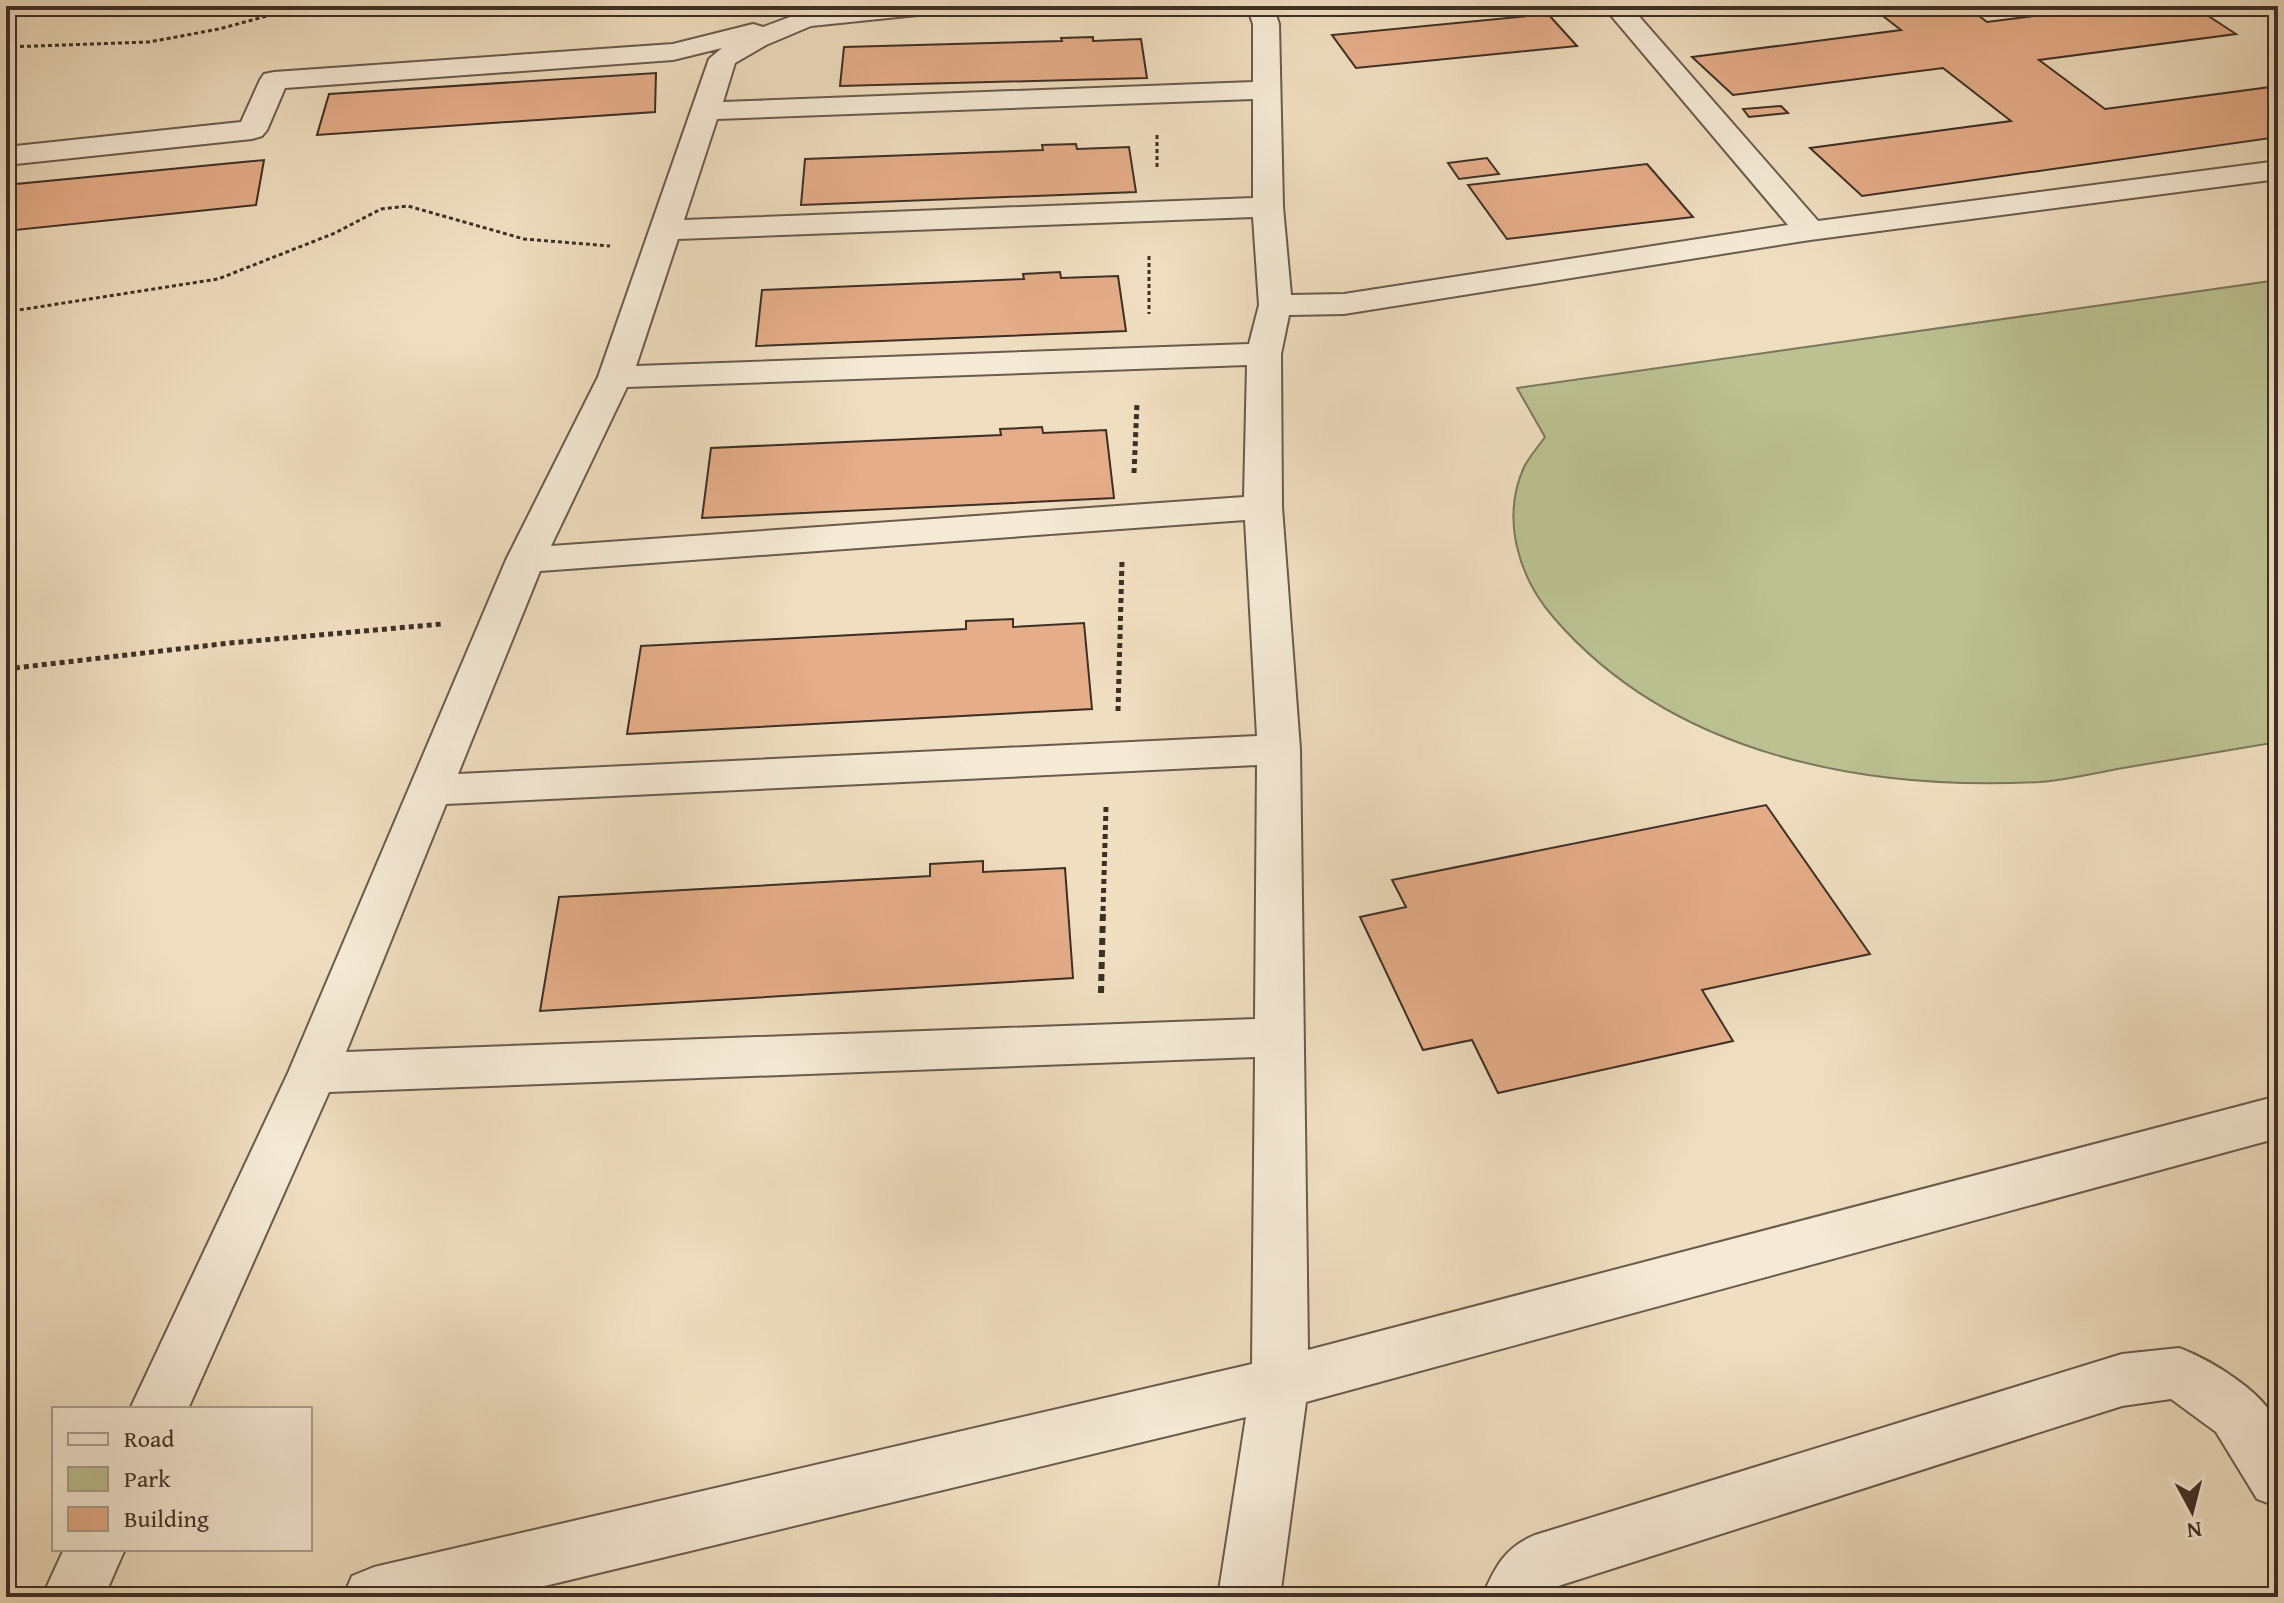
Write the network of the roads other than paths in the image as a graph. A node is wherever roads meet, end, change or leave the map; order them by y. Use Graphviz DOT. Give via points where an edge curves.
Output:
graph roads {
  1 [pos="927,6"];
  2 [pos="1260,6"];
  3 [pos="1616,6"];
  4 [pos="806,19"];
  5 [pos="1267,90"];
  6 [pos="706,111"];
  7 [pos="6,156"];
  8 [pos="2278,170"];
  9 [pos="1268,207"];
  10 [pos="1810,231"];
  11 [pos="663,239"];
  12 [pos="1275,305"];
  13 [pos="1264,354"];
  14 [pos="615,377"];
  15 [pos="1263,507"];
  16 [pos="525,560"];
  17 [pos="1279,749"];
  18 [pos="430,790"];
  19 [pos="1278,1037"];
  20 [pos="313,1073"];
  21 [pos="2278,1117"];
  22 [pos="1280,1383"];
  23 [pos="160,1407"];
  24 [pos="2278,1479"];
  25 [pos="94,1551"];
  26 [pos="73,1597"];
  27 [pos="374,1597"];
  28 [pos="1249,1597"];
  29 [pos="1513,1597"];
  1 -- 4 [label="street"];
  2 -- 5 [label="street" via="1266,24"];
  3 -- 10 [label="street"];
  4 -- 6 [label="street" via="723,59"];
  4 -- 7 [label="street" via="673,52 274,80 252,130"];
  5 -- 6 [label="street"];
  5 -- 9 [label="street"];
  6 -- 11 [label="street"];
  8 -- 10 [label="street"];
  9 -- 11 [label="street"];
  9 -- 12 [label="street"];
  10 -- 12 [label="street" via="1344,304"];
  11 -- 14 [label="street"];
  12 -- 13 [label="street"];
  13 -- 14 [label="street"];
  13 -- 15 [label="street"];
  14 -- 16 [label="street"];
  15 -- 16 [label="street"];
  15 -- 17 [label="street"];
  16 -- 18 [label="street"];
  17 -- 18 [label="street"];
  17 -- 19 [label="street"];
  18 -- 20 [label="street"];
  19 -- 20 [label="street"];
  19 -- 22 [label="street"];
  20 -- 23 [label="street"];
  21 -- 22 [label="street"];
  22 -- 27 [label="street"];
  22 -- 28 [label="street"];
  24 -- 29 [label="street" via="2236,1413 2179,1373 2122,1380 1535,1564"];
  25 -- 26 [label="street"];
}
